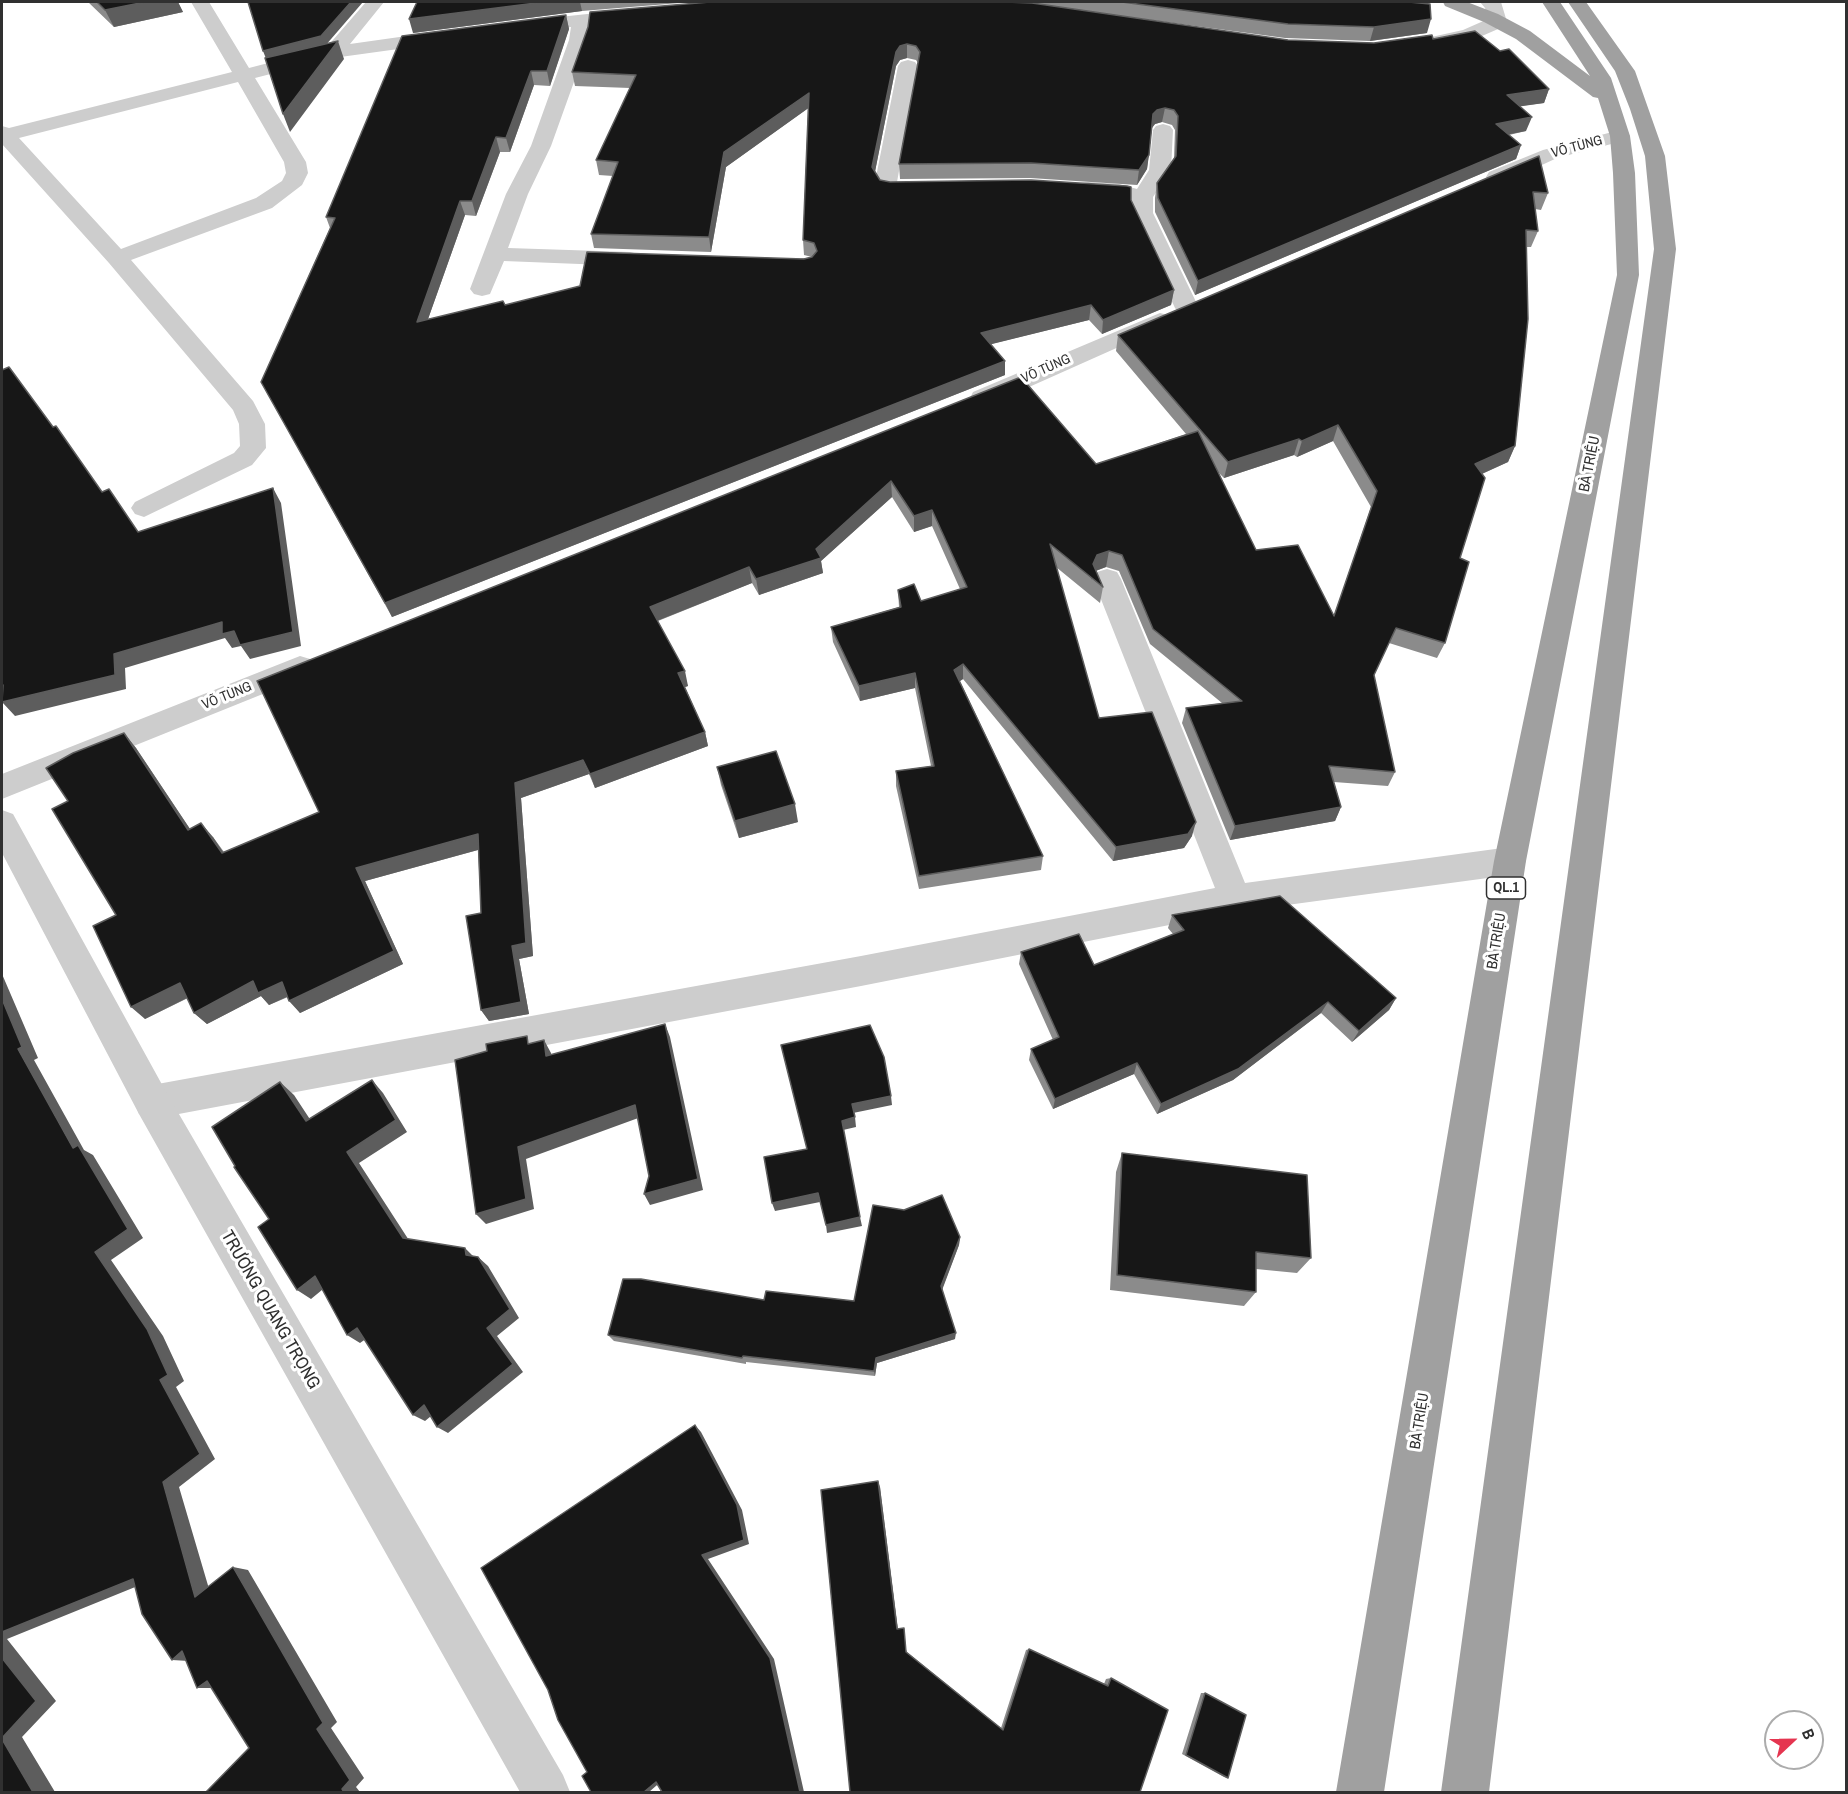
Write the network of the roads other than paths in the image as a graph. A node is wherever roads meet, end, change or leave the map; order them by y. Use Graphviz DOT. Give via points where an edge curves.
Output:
graph roads {
  1 [pos="200,2"];
  2 [pos="375,2"];
  3 [pos="1452,2"];
  4 [pos="1489,2"];
  5 [pos="1551,2"];
  6 [pos="1577,2"];
  7 [pos="656,14"];
  8 [pos="582,19"];
  9 [pos="1498,22"];
  10 [pos="505,29"];
  11 [pos="461,35"];
  12 [pos="1604,39"];
  13 [pos="1412,44"];
  14 [pos="333,52"];
  15 [pos="908,66"];
  16 [pos="243,74"];
  17 [pos="1608,99"];
  18 [pos="1163,130"];
  19 [pos="2,134"];
  20 [pos="1620,136"];
  21 [pos="1477,186"];
  22 [pos="1063,187"];
  23 [pos="951,188"];
  24 [pos="1142,197"];
  25 [pos="497,254"];
  26 [pos="117,258"];
  27 [pos="651,259"];
  28 [pos="482,289"];
  29 [pos="1214,298"];
  30 [pos="1187,308"];
  31 [pos="963,406"];
  32 [pos="144,508"];
  33 [pos="1107,579"];
  34 [pos="322,658"];
  35 [pos="2,787"];
  36 [pos="2,823"];
  37 [pos="1510,861"];
  38 [pos="1235,898"];
  39 [pos="152,1102"];
  40 [pos="546,1792"];
  41 [pos="1359,1792"];
  42 [pos="1465,1792"];
  1 -- 16 [label="street"];
  2 -- 14 [label="street"];
  3 -- 9 [label="highway"];
  4 -- 9 [label="street"];
  5 -- 12 [label="highway" via="1584,21"];
  5 -- 17 [label="highway, BÀ TRIỆU / QL.1" via="1601,78"];
  6 -- 12 [label="highway"];
  7 -- 8 [label="street"];
  8 -- 10 [label="street"];
  8 -- 25 [label="street" via="579,40 541,146 517,194"];
  9 -- 13 [label="street" via="1468,35"];
  9 -- 17 [label="highway" via="1532,41"];
  11 -- 14 [label="street"];
  12 -- 42 [label="highway" via="1625,71 1655,156 1665,249"];
  14 -- 16 [label="street"];
  15 -- 23 [label="street" via="886,182 891,188"];
  16 -- 19 [label="street"];
  16 -- 26 [label="street" via="295,162 297,173 291,185 264,203"];
  17 -- 20 [label="highway, BÀ TRIỆU / QL.1"];
  18 -- 24 [label="street" via="1160,170"];
  19 -- 26 [label="street"];
  20 -- 21 [label="street, VÕ TÙNG" via="1550,154"];
  20 -- 37 [label="highway, BÀ TRIỆU / QL.1" via="1628,275"];
  22 -- 24 [label="street" via="1119,190"];
  24 -- 30 [label="street" via="1142,213"];
  25 -- 27 [label="street"];
  25 -- 28 [label="street"];
  26 -- 32 [label="street" via="244,407 254,436 253,448 243,459"];
  29 -- 30 [label="street, VÕ TÙNG"];
  30 -- 31 [label="street, VÕ TÙNG"];
  33 -- 38 [label="street"];
  34 -- 35 [label="street, VÕ TÙNG"];
  36 -- 39 [label="street, TRƯƠNG QUANG TRỌNG"];
  37 -- 38 [label="street"];
  37 -- 41 [label="highway, BÀ TRIỆU / QL.1"];
  38 -- 39 [label="street"];
  39 -- 40 [label="street, TRƯƠNG QUANG TRỌNG"];
}
